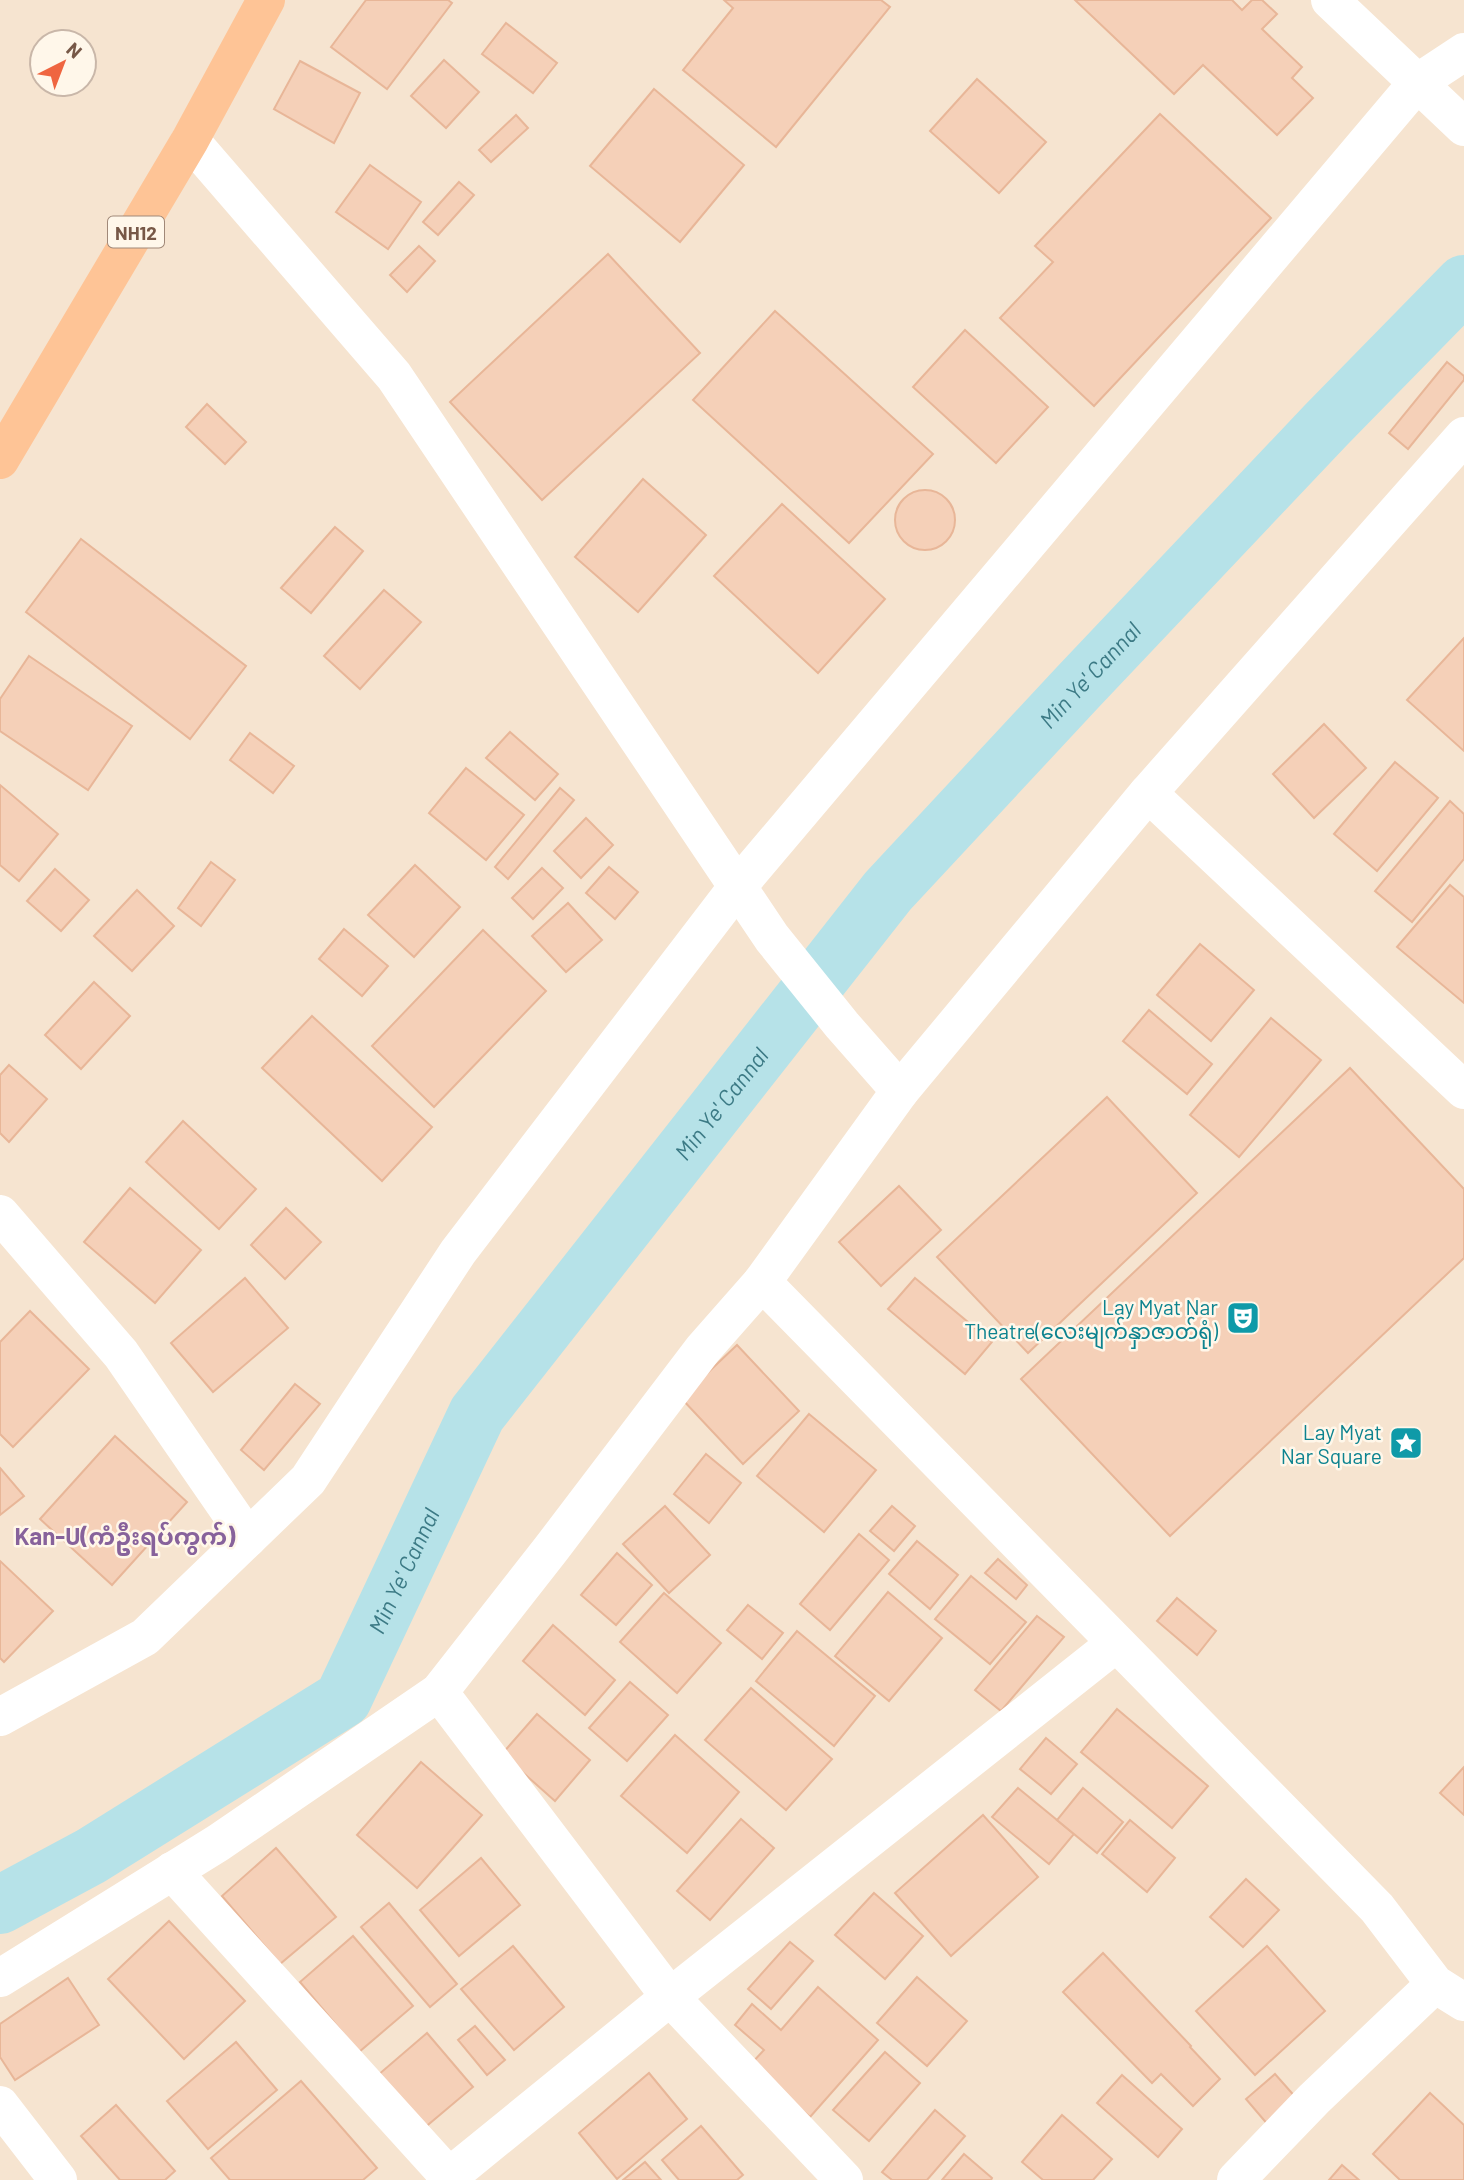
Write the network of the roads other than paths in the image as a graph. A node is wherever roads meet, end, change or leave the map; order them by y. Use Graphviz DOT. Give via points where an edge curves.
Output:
graph roads {
  1 [pos="266,0"];
  2 [pos="1330,0"];
  3 [pos="1464,52"];
  4 [pos="1417,83"];
  5 [pos="1462,126"];
  6 [pos="190,140"];
  7 [pos="1464,436"];
  8 [pos="0,460"];
  9 [pos="1149,793"];
  10 [pos="738,886"];
  11 [pos="1464,1090"];
  12 [pos="900,1091"];
  13 [pos="0,1214"];
  14 [pos="762,1282"];
  15 [pos="248,1538"];
  16 [pos="1115,1644"];
  17 [pos="439,1692"];
  18 [pos="0,1717"];
  19 [pos="172,1871"];
  20 [pos="0,1978"];
  21 [pos="1450,1993"];
  22 [pos="670,1997"];
  23 [pos="0,2105"];
  24 [pos="449,2179"];
  25 [pos="58,2180"];
  26 [pos="844,2180"];
  27 [pos="1236,2180"];
  1 -- 6 [label="highway, NH12"];
  2 -- 4 [label="street"];
  3 -- 4 [label="street"];
  4 -- 5 [label="street"];
  4 -- 10 [label="street"];
  6 -- 8 [label="highway, NH12"];
  6 -- 10 [label="street" via="394,376"];
  7 -- 9 [label="street"];
  9 -- 11 [label="street"];
  9 -- 12 [label="street"];
  10 -- 12 [label="street" via="772,938"];
  10 -- 15 [label="street" via="458,1252 308,1480"];
  12 -- 14 [label="street"];
  13 -- 15 [label="street" via="121,1354"];
  14 -- 16 [label="street"];
  14 -- 17 [label="street" via="703,1349"];
  15 -- 18 [label="street" via="145,1637"];
  16 -- 21 [label="street" via="1377,1908"];
  16 -- 22 [label="street"];
  17 -- 19 [label="street"];
  17 -- 22 [label="street"];
  19 -- 20 [label="street"];
  19 -- 24 [label="street"];
  21 -- 27 [label="street" via="1314,2099"];
  22 -- 24 [label="street"];
  22 -- 26 [label="street"];
  23 -- 25 [label="street"];
}
